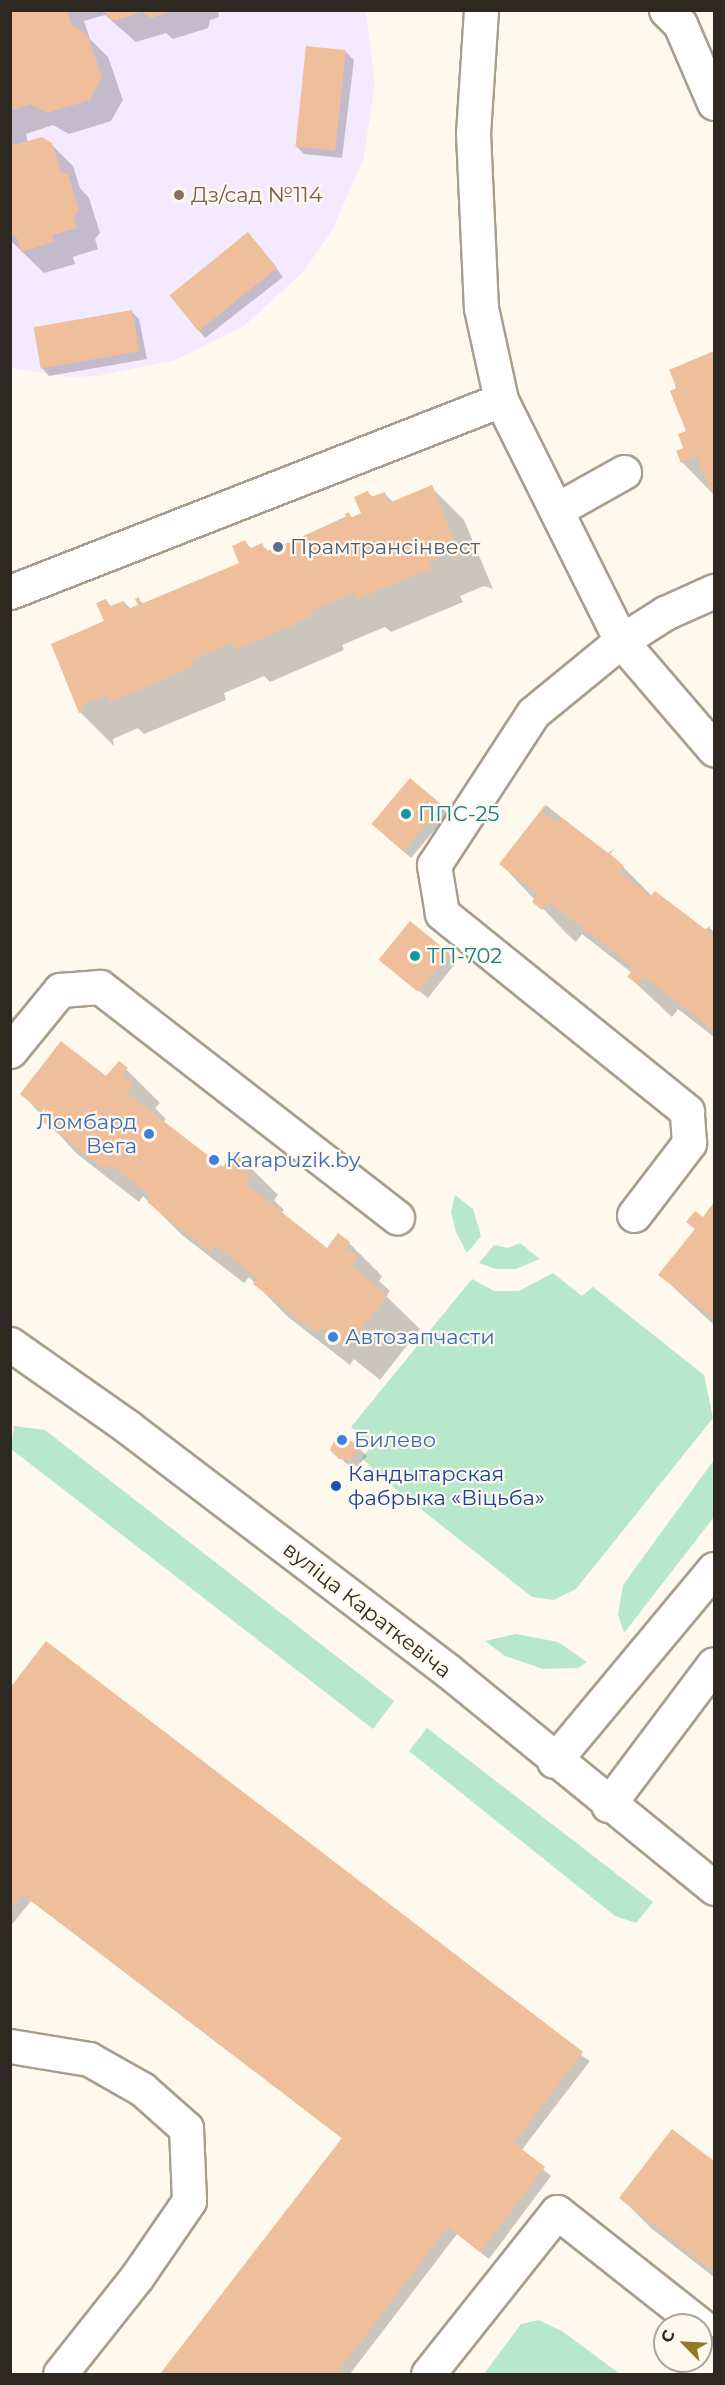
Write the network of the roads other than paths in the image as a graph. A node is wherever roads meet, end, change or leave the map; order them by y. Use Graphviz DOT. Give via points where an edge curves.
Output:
graph roads {
  1 [pos="481,10"];
  2 [pos="666,10"];
  3 [pos="714,103"];
  4 [pos="501,400"];
  5 [pos="624,472"];
  6 [pos="556,510"];
  7 [pos="714,591"];
  8 [pos="10,592"];
  9 [pos="621,641"];
  10 [pos="714,749"];
  11 [pos="10,1051"];
  12 [pos="634,1215"];
  13 [pos="397,1217"];
  14 [pos="12,1348"];
  15 [pos="714,1569"];
  16 [pos="714,1664"];
  17 [pos="554,1761"];
  18 [pos="608,1805"];
  19 [pos="714,1888"];
  20 [pos="10,2046"];
  21 [pos="685,2313"];
  22 [pos="60,2374"];
  23 [pos="428,2374"];
  1 -- 4 [label="street" via="472,133 481,308"];
  2 -- 3 [label="street" via="680,24"];
  4 -- 6 [label="street"];
  4 -- 8 [label="street"];
  5 -- 6 [label="street"];
  6 -- 9 [label="street"];
  7 -- 9 [label="street" via="665,613"];
  9 -- 10 [label="street"];
  9 -- 12 [label="street" via="533,713 434,864 442,913 687,1110 688,1143"];
  11 -- 13 [label="street" via="60,990 100,987"];
  14 -- 17 [label="street, вуліца Караткевіча" via="128,1426 447,1670"];
  15 -- 17 [label="street"];
  16 -- 18 [label="street"];
  17 -- 18 [label="street, вуліца Караткевіча"];
  18 -- 19 [label="street, вуліца Караткевіча"];
  20 -- 22 [label="street" via="89,2059 142,2089 186,2128 189,2200 136,2278"];
  21 -- 23 [label="street" via="558,2212"];
}
